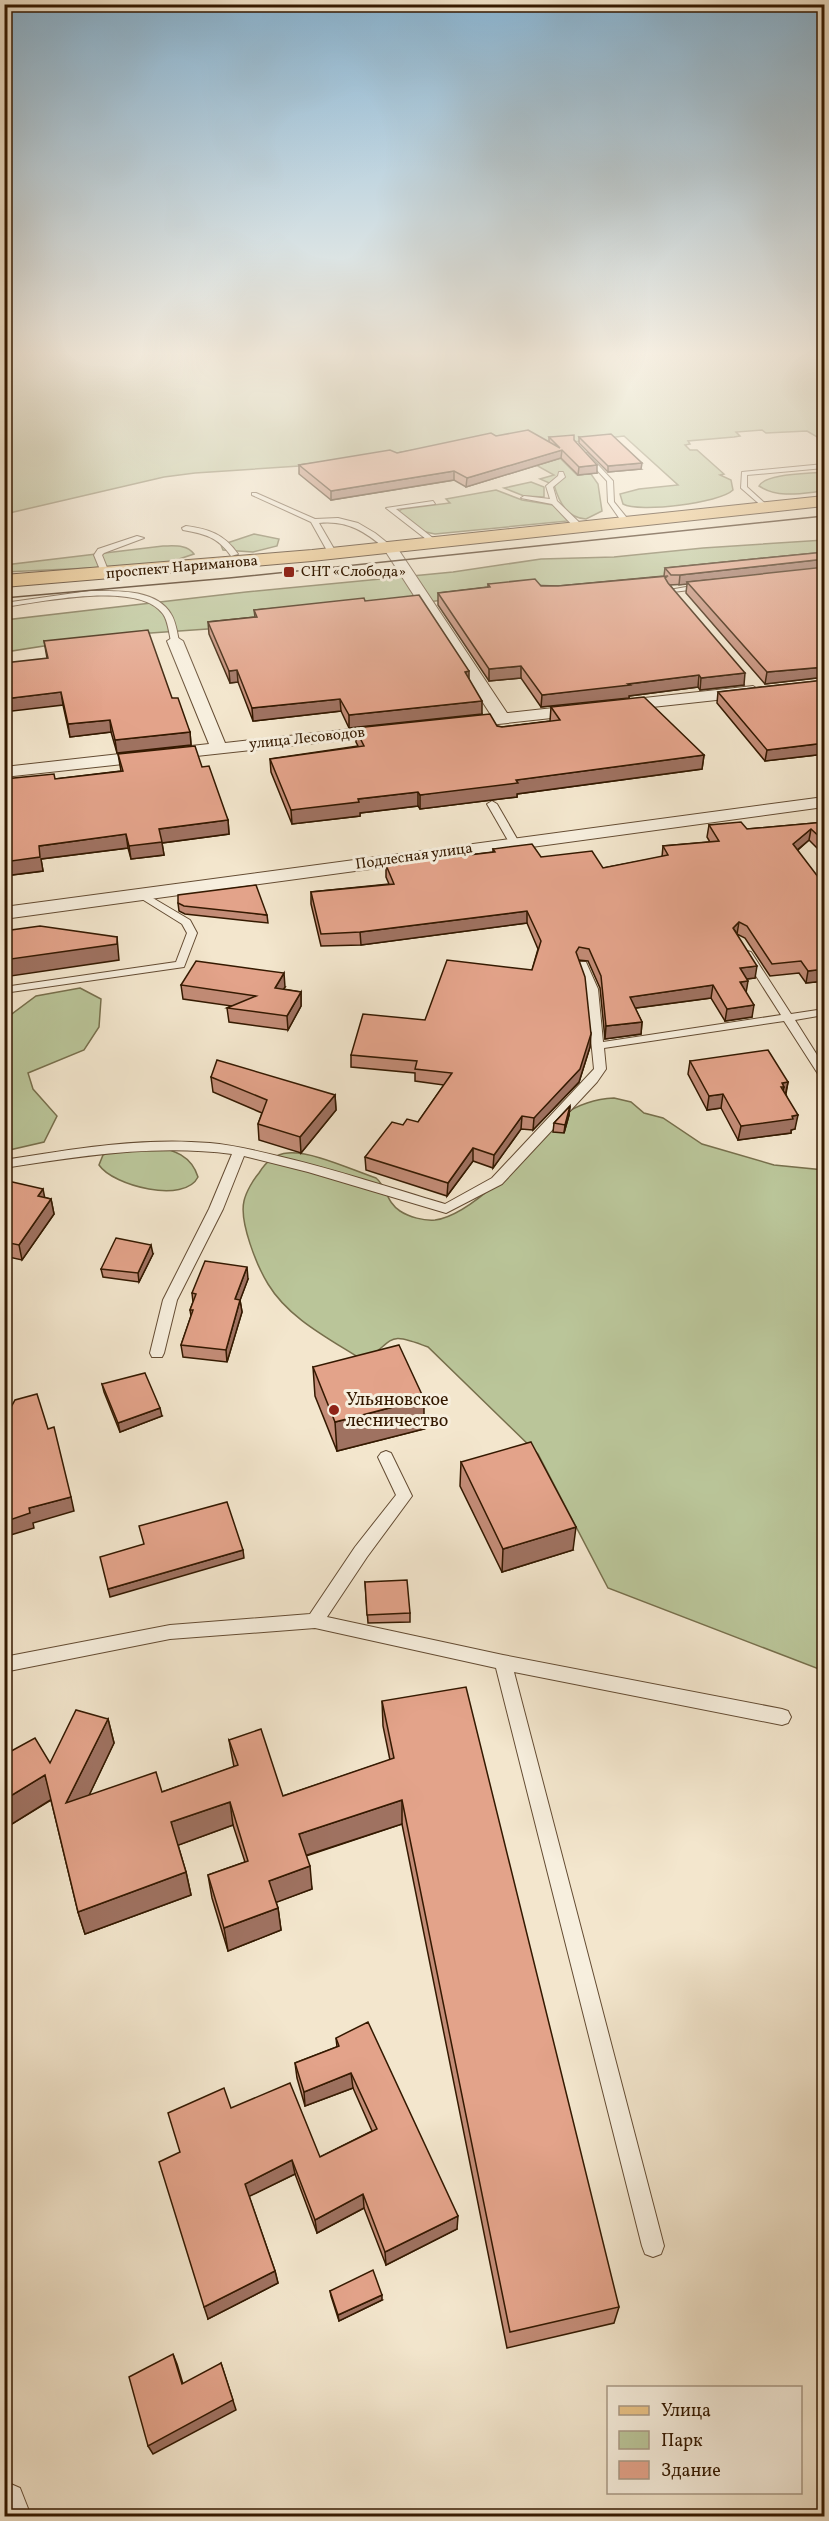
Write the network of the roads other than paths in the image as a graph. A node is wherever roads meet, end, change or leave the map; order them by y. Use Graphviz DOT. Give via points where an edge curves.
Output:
graph roads {
  1 [pos="561,473"];
  2 [pos="602,473"];
  3 [pos="748,473"];
  4 [pos="254,494"];
  5 [pos="524,498"];
  6 [pos="825,501"];
  7 [pos="554,502"];
  8 [pos="433,503"];
  9 [pos="766,507"];
  10 [pos="314,521"];
  11 [pos="627,523"];
  12 [pos="186,528"];
  13 [pos="580,528"];
  14 [pos="140,538"];
  15 [pos="435,544"];
  16 [pos="391,549"];
  17 [pos="234,554"];
  18 [pos="333,554"];
  19 [pos="106,574"];
  20 [pos="4,581"];
  21 [pos="708,586"];
  22 [pos="673,590"];
  23 [pos="4,605"];
  24 [pos="687,606"];
  25 [pos="176,641"];
  26 [pos="746,674"];
  27 [pos="502,718"];
  28 [pos="443,724"];
  29 [pos="408,728"];
  30 [pos="219,748"];
  31 [pos="4,772"];
  32 [pos="825,802"];
  33 [pos="492,804"];
  34 [pos="515,844"];
  35 [pos="141,894"];
  36 [pos="4,913"];
  37 [pos="738,939"];
  38 [pos="582,964"];
  39 [pos="4,990"];
  40 [pos="825,1012"];
  41 [pos="788,1018"];
  42 [pos="597,1046"];
  43 [pos="825,1074"];
  44 [pos="240,1151"];
  45 [pos="4,1164"];
  46 [pos="157,1353"];
  47 [pos="386,1457"];
  48 [pos="315,1621"];
  49 [pos="503,1662"];
  50 [pos="4,1665"];
  51 [pos="782,1717"];
  52 [pos="653,2246"];
  53 [pos="4,2504"];
  54 [pos="8,2517"];
  1 -- 7 [label="lane" via="562,477 549,486"];
  2 -- 11 [label="lane" via="610,481 611,502"];
  3 -- 9 [label="lane" via="744,473 744,488"];
  4 -- 10 [label="lane"];
  5 -- 7 [label="lane"];
  6 -- 9 [label="main road, проспект Нариманова"];
  7 -- 13 [label="lane"];
  8 -- 15 [label="lane" via="390,508"];
  9 -- 11 [label="main road, проспект Нариманова"];
  10 -- 16 [label="lane" via="352,522"];
  10 -- 18 [label="lane"];
  11 -- 13 [label="main road, проспект Нариманова"];
  12 -- 17 [label="lane" via="225,540"];
  13 -- 15 [label="main road, проспект Нариманова"];
  14 -- 19 [label="lane" via="101,551 98,555"];
  15 -- 16 [label="main road, проспект Нариманова"];
  16 -- 18 [label="main road, проспект Нариманова"];
  16 -- 27 [label="street"];
  18 -- 19 [label="main road, проспект Нариманова"];
  19 -- 20 [label="main road, проспект Нариманова"];
  21 -- 22 [label="lane"];
  22 -- 24 [label="street"];
  23 -- 25 [label="lane" via="86,595 136,595 152,600 166,612"];
  25 -- 30 [label="street"];
  26 -- 27 [label="street" via="765,690"];
  27 -- 28 [label="street"];
  29 -- 30 [label="street, улица Лесоводов"];
  30 -- 31 [label="street, улица Лесоводов"];
  32 -- 34 [label="street, Подлесная улица"];
  33 -- 34 [label="lane"];
  34 -- 35 [label="street, Подлесная улица"];
  35 -- 36 [label="street, Подлесная улица"];
  35 -- 39 [label="lane" via="186,922 192,933 180,965"];
  37 -- 41 [label="lane"];
  38 -- 42 [label="lane" via="592,989"];
  40 -- 41 [label="lane"];
  41 -- 42 [label="lane"];
  41 -- 43 [label="lane"];
  42 -- 44 [label="lane" via="600,1069 593,1079 497,1181 446,1209"];
  44 -- 45 [label="lane" via="173,1144 88,1151"];
  44 -- 46 [label="lane" via="216,1209 170,1299"];
  47 -- 48 [label="lane" via="404,1496"];
  48 -- 49 [label="lane"];
  48 -- 50 [label="lane" via="170,1632"];
  49 -- 51 [label="lane"];
  49 -- 52 [label="lane"];
  53 -- 54 [label="street"];
}
